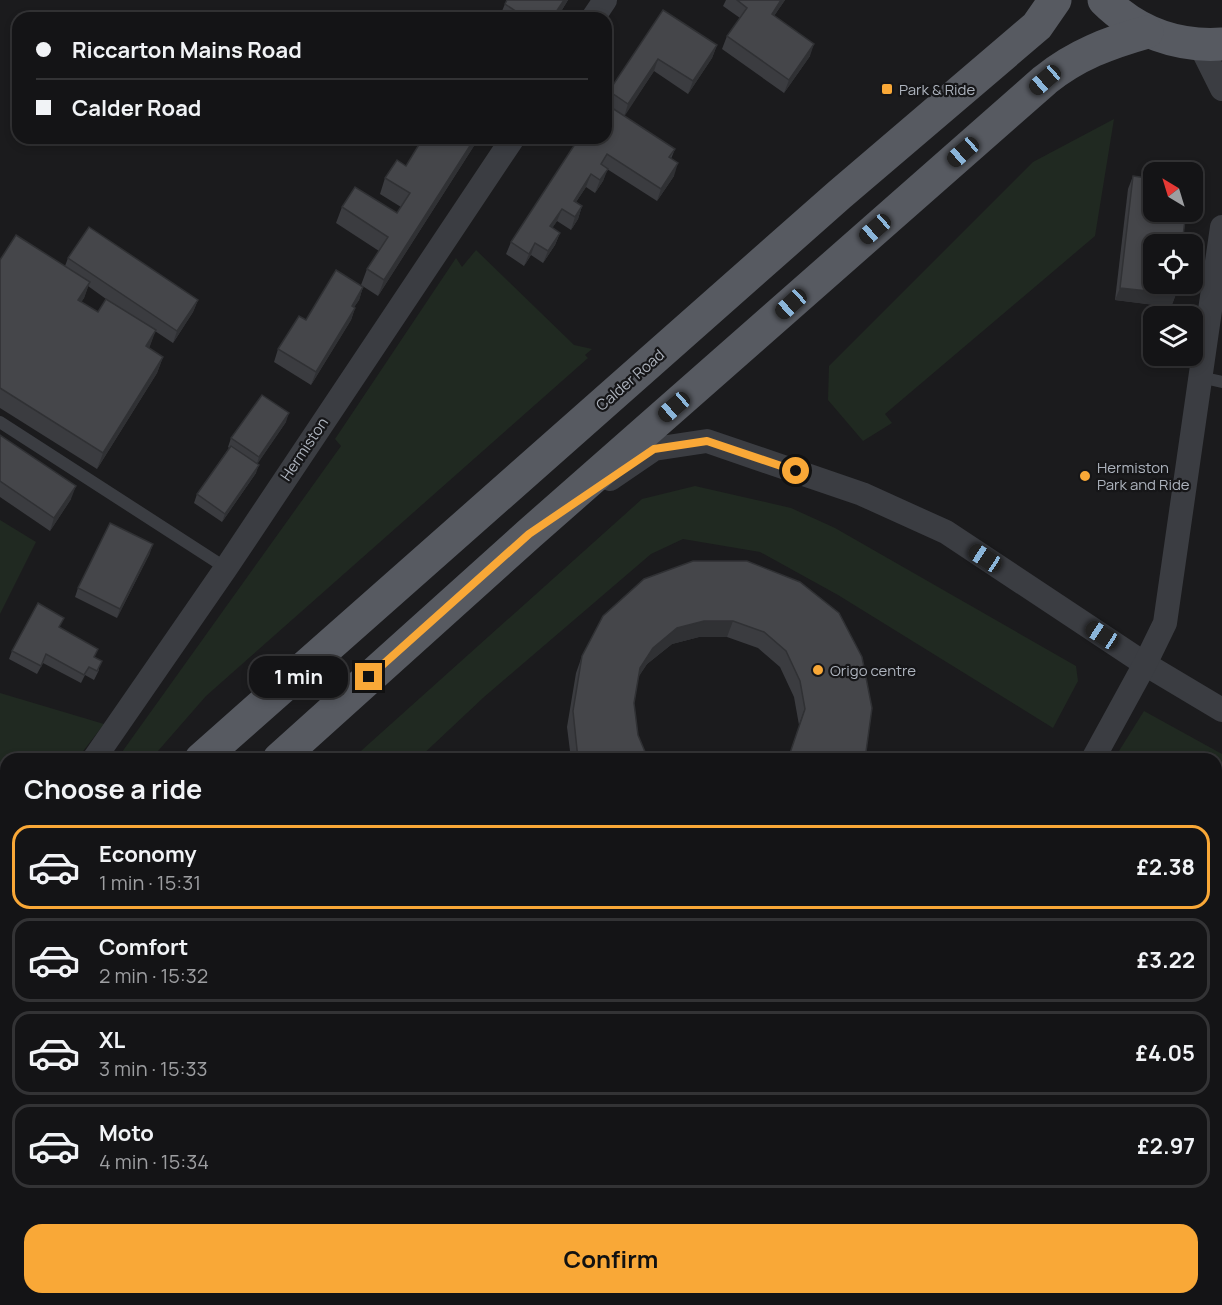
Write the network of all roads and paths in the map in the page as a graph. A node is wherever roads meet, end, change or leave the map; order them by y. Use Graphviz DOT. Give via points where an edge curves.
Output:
graph roads {
  1 [pos="1055,0"];
  2 [pos="1104,0"];
  3 [pos="1147,32"];
  4 [pos="1211,45"];
  5 [pos="1222,89"];
  6 [pos="509,144"];
  7 [pos="1222,228"];
  8 [pos="1211,380"];
  9 [pos="0,422"];
  10 [pos="529,534"];
  11 [pos="226,568"];
  12 [pos="1146,664"];
  13 [pos="1222,710"];
  14 [pos="98,753"];
  15 [pos="208,753"];
  16 [pos="286,753"];
  17 [pos="1096,753"];
  1 -- 15 [label="main road, Calder Road" via="1037,26 839,195"];
  2 -- 3 [label="main road"];
  3 -- 4 [label="main road" via="1173,41"];
  3 -- 10 [label="main road" via="1103,44 1069,61 1045,80"];
  4 -- 5 [label="street"];
  6 -- 11 [label="street, Hermiston"];
  7 -- 8 [label="street"];
  8 -- 12 [label="street" via="1164,623"];
  9 -- 11 [label="lane"];
  10 -- 12 [label="street" via="654,449 707,441 862,494 946,532"];
  10 -- 16 [label="main road"];
  11 -- 14 [label="street, Hermiston"];
  12 -- 13 [label="street"];
  12 -- 17 [label="street"];
}
